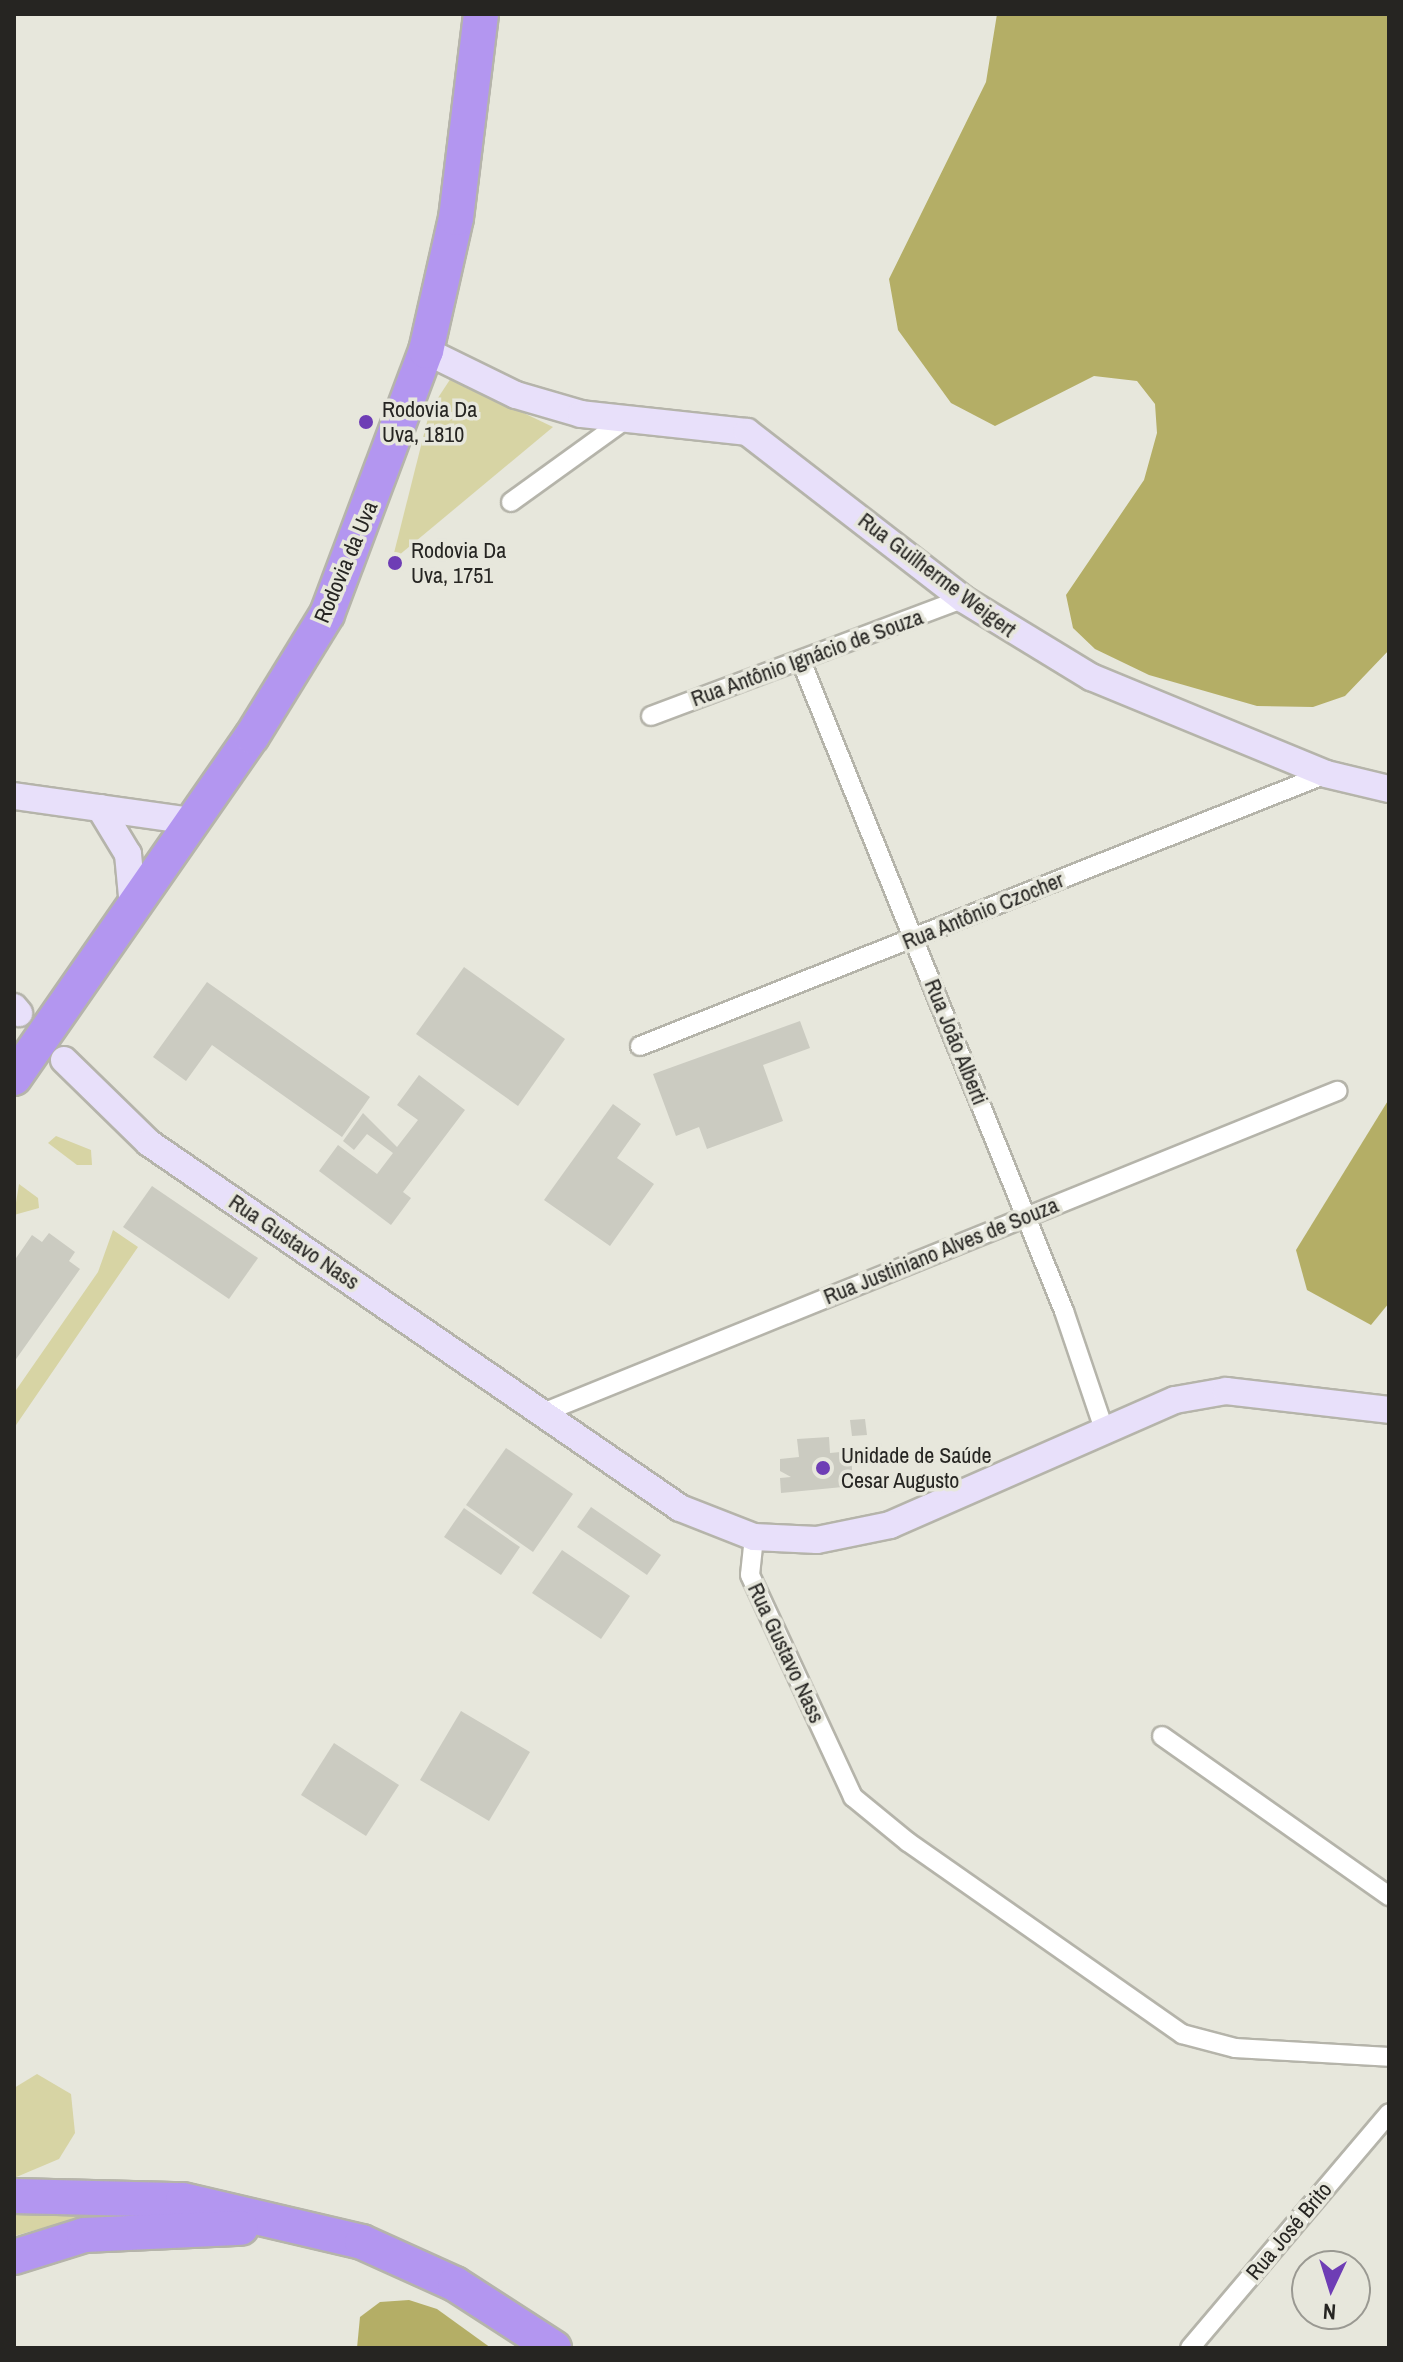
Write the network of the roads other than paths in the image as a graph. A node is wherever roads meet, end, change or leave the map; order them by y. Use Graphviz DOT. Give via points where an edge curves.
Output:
graph roads {
  1 [pos="481,14"];
  2 [pos="426,351"];
  3 [pos="626,419"];
  4 [pos="511,502"];
  5 [pos="963,599"];
  6 [pos="801,661"];
  7 [pos="651,716"];
  8 [pos="1326,774"];
  9 [pos="1389,789"];
  10 [pos="14,796"];
  11 [pos="100,808"];
  12 [pos="192,821"];
  13 [pos="133,907"];
  14 [pos="915,939"];
  15 [pos="640,1046"];
  16 [pos="64,1060"];
  17 [pos="14,1078"];
  18 [pos="1337,1091"];
  19 [pos="1025,1216"];
  20 [pos="1389,1410"];
  21 [pos="545,1412"];
  22 [pos="1103,1426"];
  23 [pos="754,1537"];
  24 [pos="1162,1736"];
  25 [pos="1389,1896"];
  26 [pos="1389,2057"];
  27 [pos="1389,2113"];
  28 [pos="14,2196"];
  29 [pos="329,2235"];
  30 [pos="14,2257"];
  31 [pos="554,2348"];
  32 [pos="1190,2348"];
  1 -- 2 [label="highway, Rodovia da Uva" via="456,218"];
  2 -- 3 [label="main road, Rua Guilherme Weigert" via="516,395"];
  2 -- 12 [label="highway, Rodovia da Uva" via="327,614"];
  3 -- 4 [label="street"];
  3 -- 5 [label="main road, Rua Guilherme Weigert" via="747,432"];
  5 -- 6 [label="street, Rua Antônio Ignácio de Souza"];
  5 -- 8 [label="main road, Rua Guilherme Weigert" via="1091,677"];
  6 -- 7 [label="street, Rua Antônio Ignácio de Souza"];
  6 -- 14 [label="street, Rua João Alberti"];
  8 -- 9 [label="main road, Rua Guilherme Weigert"];
  8 -- 14 [label="street, Rua Antônio Czocher"];
  10 -- 11 [label="main road"];
  11 -- 12 [label="main road"];
  11 -- 13 [label="main road" via="128,854"];
  12 -- 13 [label="highway, Rodovia da Uva"];
  13 -- 17 [label="highway, Rodovia da Uva"];
  14 -- 15 [label="street, Rua Antônio Czocher"];
  14 -- 19 [label="street, Rua João Alberti"];
  16 -- 21 [label="main road, Rua Gustavo Nass" via="149,1143"];
  18 -- 19 [label="street, Rua Justiniano Alves de Souza"];
  19 -- 21 [label="street, Rua Justiniano Alves de Souza"];
  19 -- 22 [label="street, Rua João Alberti"];
  20 -- 22 [label="main road" via="1226,1391"];
  21 -- 23 [label="main road, Rua Gustavo Nass" via="680,1508"];
  22 -- 23 [label="main road" via="890,1525 817,1540"];
  23 -- 26 [label="street, Rua Gustavo Nass" via="750,1575 853,1797 908,1842 1182,2034 1235,2048"];
  24 -- 25 [label="street"];
  27 -- 32 [label="street, Rua José Brito"];
  28 -- 29 [label="highway" via="183,2200"];
  29 -- 30 [label="highway" via="212,2226 84,2235"];
  29 -- 31 [label="highway" via="455,2284"];
}
